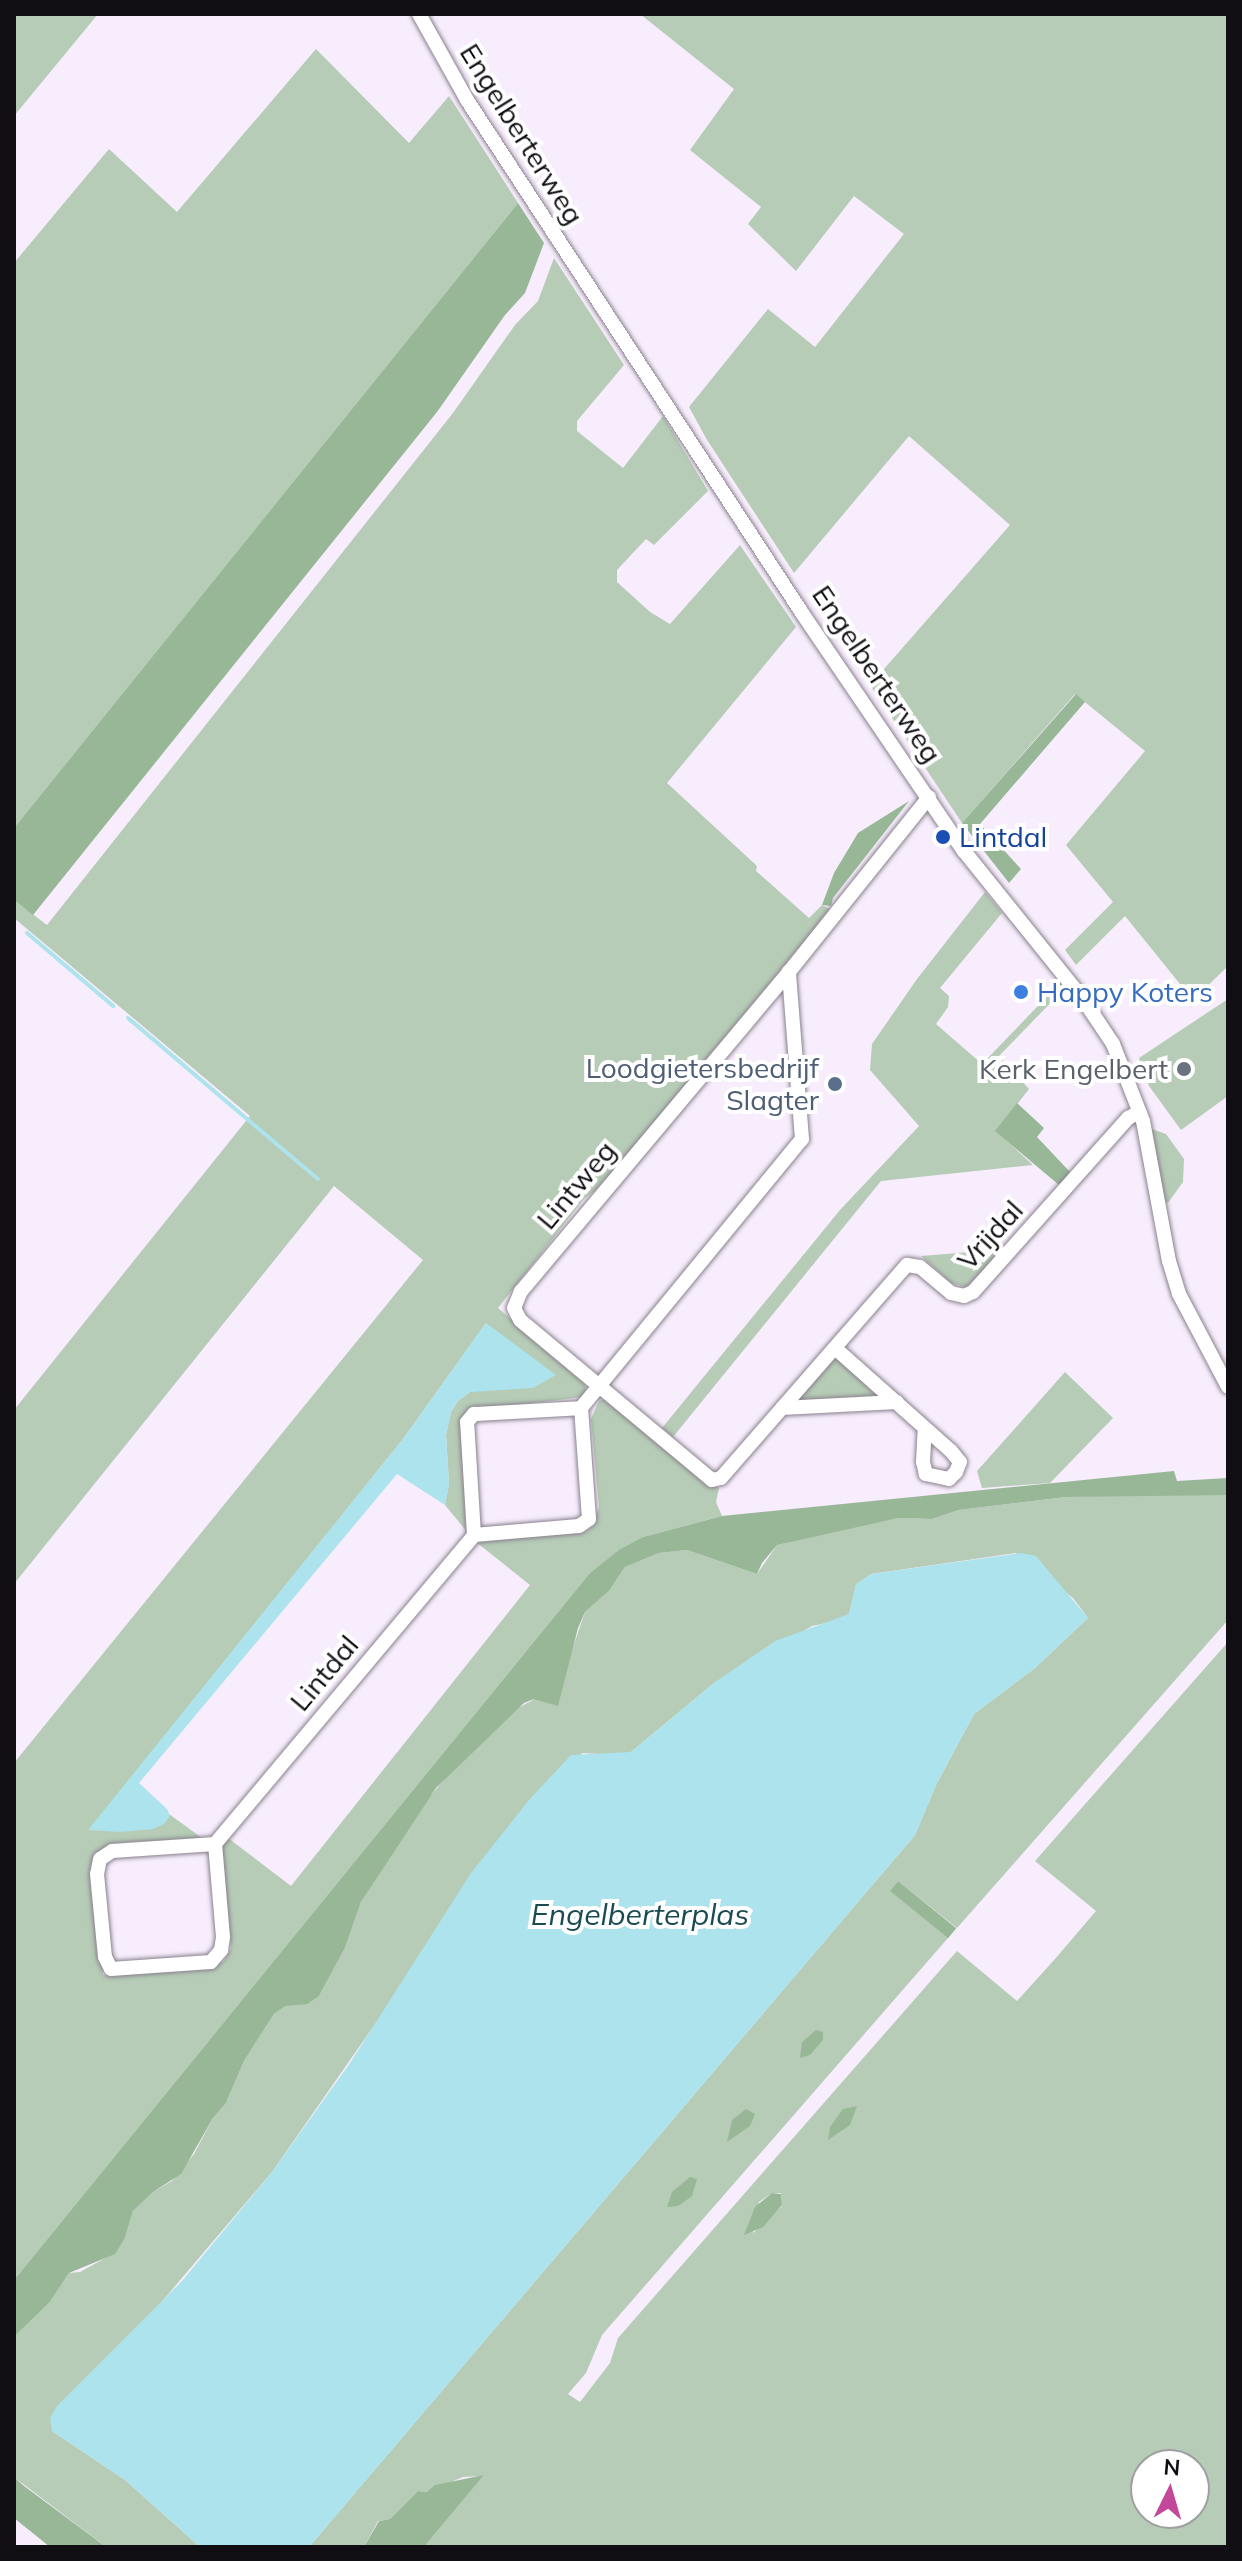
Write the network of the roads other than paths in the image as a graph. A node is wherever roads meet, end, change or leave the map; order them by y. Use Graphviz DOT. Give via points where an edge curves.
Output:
graph roads {
  1 [pos="419,14"];
  2 [pos="929,797"];
  3 [pos="789,972"];
  4 [pos="1140,1112"];
  5 [pos="835,1348"];
  6 [pos="598,1386"];
  7 [pos="1228,1387"];
  8 [pos="897,1402"];
  9 [pos="581,1408"];
  10 [pos="782,1408"];
  11 [pos="925,1429"];
  12 [pos="474,1535"];
  13 [pos="215,1844"];
  1 -- 2 [label="street, Engelberterweg" via="467,100 594,296"];
  2 -- 3 [label="street"];
  2 -- 4 [label="street, Engelberterweg" via="1001,901 1083,999 1113,1044"];
  3 -- 6 [label="street" via="802,1139"];
  3 -- 6 [label="street, Lintweg" via="521,1291 514,1308 520,1320"];
  4 -- 5 [label="street, Vrijdal" via="1128,1118 973,1292 951,1293 920,1267 907,1265"];
  4 -- 7 [label="street, Engelberterweg" via="1179,1294"];
  5 -- 8 [label="street"];
  5 -- 10 [label="street, Vrijdal"];
  6 -- 9 [label="street"];
  6 -- 10 [label="street, Vrijdal" via="712,1480 721,1478"];
  8 -- 10 [label="street"];
  8 -- 11 [label="street"];
  9 -- 12 [label="street" via="589,1519 579,1526"];
  9 -- 12 [label="street" via="474,1414 467,1422"];
  12 -- 13 [label="street, Lintdal"];
  13 -- 13 [label="street" via="112,1851 100,1859 97,1874 111,1969 211,1962 221,1950"];
}
